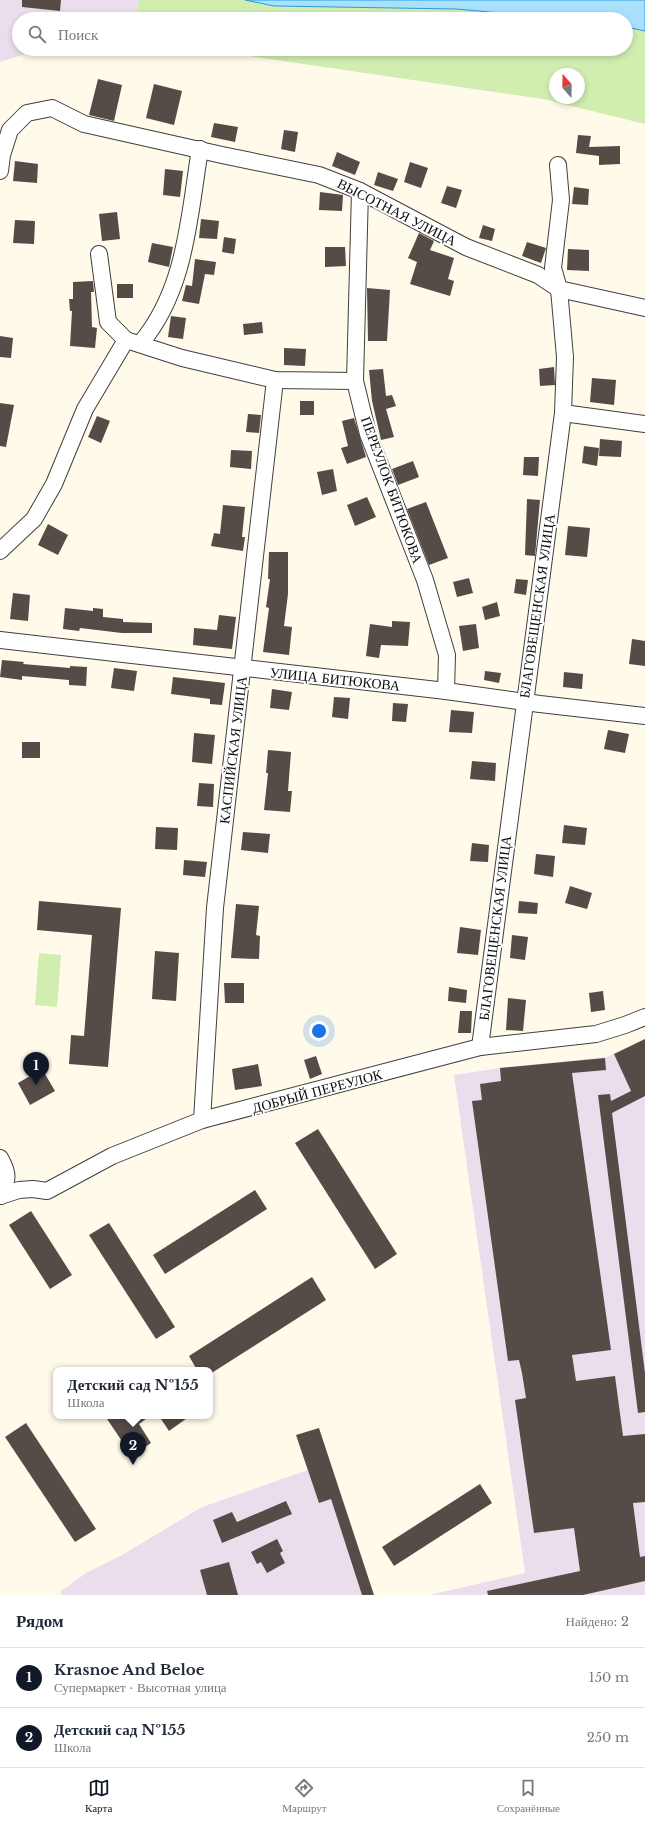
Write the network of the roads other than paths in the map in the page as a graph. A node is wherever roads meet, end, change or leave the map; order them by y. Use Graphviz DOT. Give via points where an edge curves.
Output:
graph roads {
  1 [pos="200,149"];
  2 [pos="558,165"];
  3 [pos="0,172"];
  4 [pos="360,190"];
  5 [pos="99,254"];
  6 [pos="559,289"];
  7 [pos="645,308"];
  8 [pos="133,342"];
  9 [pos="274,380"];
  10 [pos="355,381"];
  11 [pos="563,413"];
  12 [pos="645,424"];
  13 [pos="0,551"];
  14 [pos="0,640"];
  15 [pos="243,669"];
  16 [pos="446,690"];
  17 [pos="524,701"];
  18 [pos="645,716"];
  19 [pos="645,1017"];
  20 [pos="480,1047"];
  21 [pos="202,1120"];
  22 [pos="0,1158"];
  23 [pos="0,1196"];
  1 -- 3 [label="street, ВЫСОТНАЯ УЛИЦА" via="84,124 52,108 27,113 10,130"];
  1 -- 4 [label="street, ВЫСОТНАЯ УЛИЦА" via="319,174"];
  1 -- 8 [label="street" via="186,247 177,278 160,316 149,333"];
  2 -- 6 [label="street, БЛАГОВЕЩЕНСКАЯ УЛИЦА" via="561,200 554,268"];
  4 -- 6 [label="street, ВЫСОТНАЯ УЛИЦА" via="466,247 538,275"];
  4 -- 10 [label="street, ПЕРЕУЛОК БИТЮКОВА"];
  5 -- 8 [label="street" via="108,322"];
  6 -- 7 [label="street, ВЫСОТНАЯ УЛИЦА"];
  6 -- 11 [label="street, БЛАГОВЕЩЕНСКАЯ УЛИЦА" via="565,357"];
  8 -- 9 [label="street" via="182,358"];
  8 -- 13 [label="street" via="85,409 54,484 34,519"];
  9 -- 10 [label="street"];
  9 -- 15 [label="street, КАСПИЙСКАЯ УЛИЦА"];
  10 -- 16 [label="street, ПЕРЕУЛОК БИТЮКОВА" via="368,434 425,580 447,655"];
  11 -- 12 [label="street"];
  11 -- 17 [label="street, БЛАГОВЕЩЕНСКАЯ УЛИЦА"];
  14 -- 15 [label="street, УЛИЦА БИТЮКОВА"];
  15 -- 16 [label="street, УЛИЦА БИТЮКОВА"];
  15 -- 21 [label="street, КАСПИЙСКАЯ УЛИЦА" via="215,908"];
  16 -- 17 [label="street, УЛИЦА БИТЮКОВА"];
  17 -- 18 [label="street, УЛИЦА БИТЮКОВА"];
  17 -- 20 [label="street, БЛАГОВЕЩЕНСКАЯ УЛИЦА"];
  19 -- 20 [label="street, ДОБРЫЙ ПЕРЕУЛОК" via="596,1034"];
  20 -- 21 [label="street, ДОБРЫЙ ПЕРЕУЛОК"];
  21 -- 23 [label="street, ДОБРЫЙ ПЕРЕУЛОК" via="112,1156 47,1191 19,1190"];
  22 -- 23 [label="street" via="6,1170 7,1181"];
}
